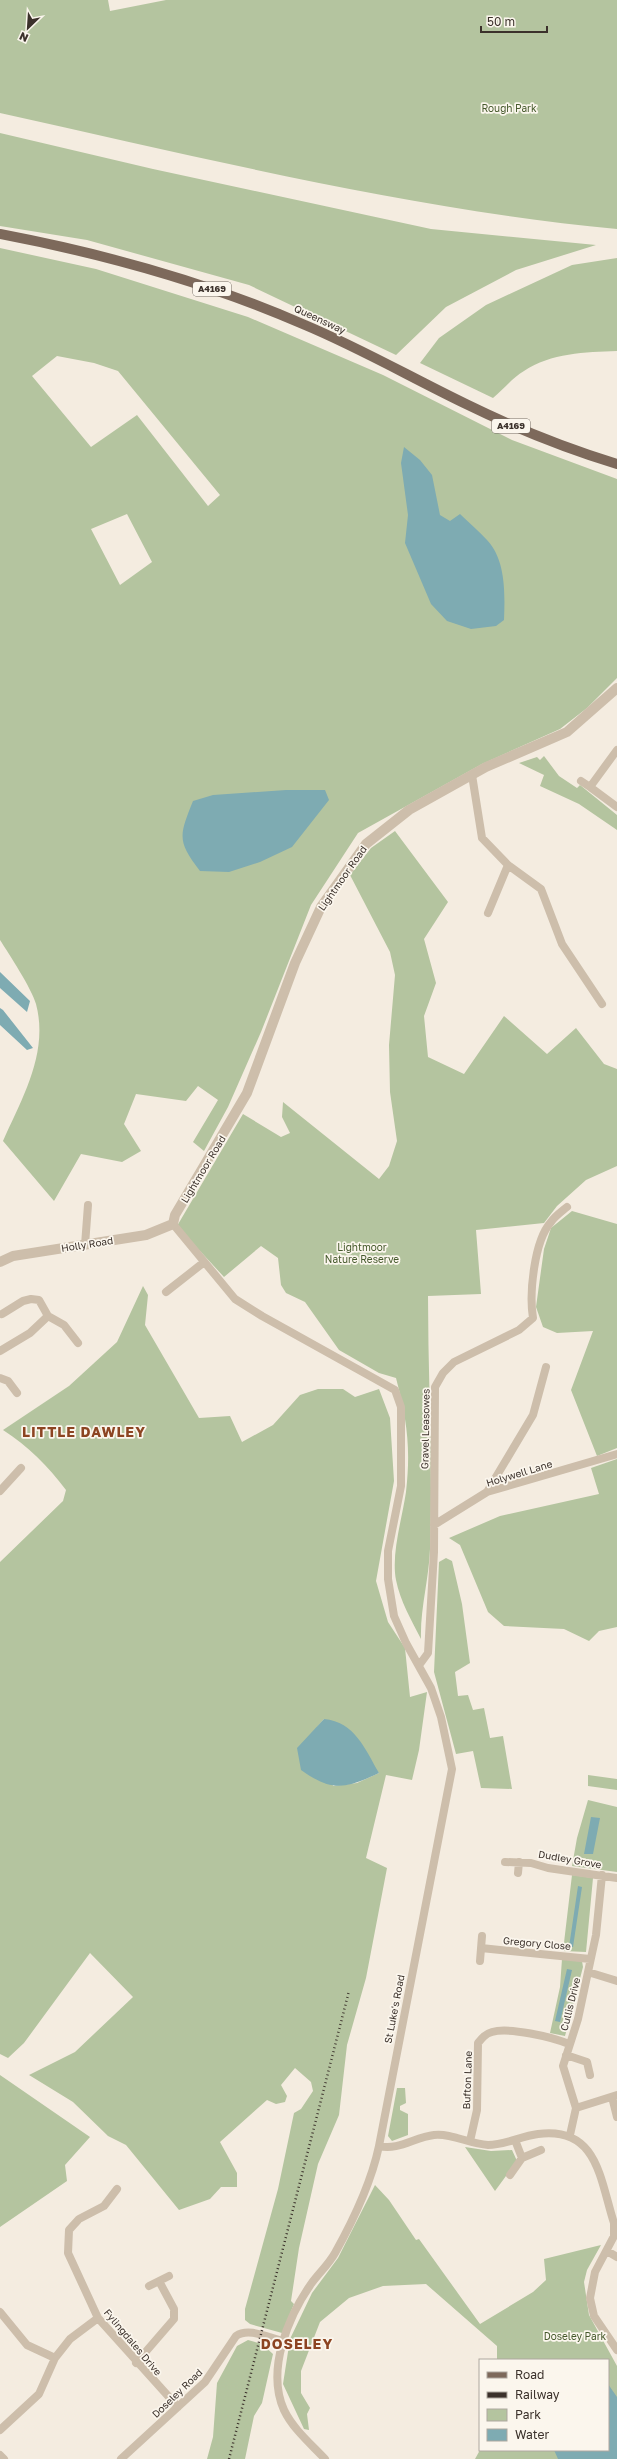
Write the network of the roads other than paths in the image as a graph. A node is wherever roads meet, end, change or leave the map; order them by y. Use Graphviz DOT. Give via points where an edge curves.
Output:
graph roads {
  1 [pos="0,234"];
  2 [pos="617,464"];
  3 [pos="617,689"];
  4 [pos="617,750"];
  5 [pos="472,775"];
  6 [pos="582,781"];
  7 [pos="590,787"];
  8 [pos="617,807"];
  9 [pos="508,865"];
  10 [pos="488,913"];
  11 [pos="602,1004"];
  12 [pos="88,1205"];
  13 [pos="567,1207"];
  14 [pos="173,1224"];
  15 [pos="85,1244"];
  16 [pos="0,1262"];
  17 [pos="203,1263"];
  18 [pos="166,1292"];
  19 [pos="2,1314"];
  20 [pos="48,1316"];
  21 [pos="78,1343"];
  22 [pos="0,1351"];
  23 [pos="546,1367"];
  24 [pos="0,1378"];
  25 [pos="17,1393"];
  26 [pos="617,1454"];
  27 [pos="21,1468"];
  28 [pos="0,1491"];
  29 [pos="487,1492"];
  30 [pos="434,1525"];
  31 [pos="420,1664"];
  32 [pos="504,1862"];
  33 [pos="519,1862"];
  34 [pos="518,1873"];
  35 [pos="602,1875"];
  36 [pos="617,1878"];
  37 [pos="482,1936"];
  38 [pos="481,1948"];
  39 [pos="590,1960"];
  40 [pos="480,1961"];
  41 [pos="588,1972"];
  42 [pos="617,1981"];
  43 [pos="568,2044"];
  44 [pos="566,2055"];
  45 [pos="590,2075"];
  46 [pos="615,2096"];
  47 [pos="576,2108"];
  48 [pos="617,2117"];
  49 [pos="570,2135"];
  50 [pos="515,2140"];
  51 [pos="470,2141"];
  52 [pos="379,2146"];
  53 [pos="541,2150"];
  54 [pos="522,2158"];
  55 [pos="510,2175"];
  56 [pos="117,2189"];
  57 [pos="607,2251"];
  58 [pos="617,2257"];
  59 [pos="169,2276"];
  60 [pos="159,2281"];
  61 [pos="149,2286"];
  62 [pos="0,2312"];
  63 [pos="98,2318"];
  64 [pos="284,2342"];
  65 [pos="617,2350"];
  66 [pos="54,2358"];
  67 [pos="136,2363"];
  68 [pos="178,2407"];
  69 [pos="0,2430"];
  70 [pos="0,2455"];
  71 [pos="4,2459"];
  72 [pos="121,2459"];
  73 [pos="325,2459"];
  1 -- 2 [label="main road, Queensway / A4169" via="71,248 182,278 253,303 383,362 508,424"];
  3 -- 5 [label="street, Lightmoor Road" via="567,732"];
  4 -- 7 [label="street"];
  5 -- 9 [label="street" via="482,838"];
  5 -- 14 [label="street, Lightmoor Road" via="409,810 366,844 320,907 247,1093 175,1215"];
  6 -- 7 [label="street"];
  7 -- 8 [label="street"];
  9 -- 10 [label="street"];
  9 -- 11 [label="street" via="541,889 562,944"];
  12 -- 15 [label="street"];
  13 -- 30 [label="street, Gravel Leasowes" via="550,1222 540,1242 530,1301 533,1318 519,1330 454,1362 434,1387"];
  14 -- 15 [label="street, Holly Road" via="146,1235"];
  14 -- 17 [label="street, St Luke's Road"];
  15 -- 16 [label="street, Holly Road" via="13,1256"];
  17 -- 18 [label="street"];
  17 -- 31 [label="street, St Luke's Road" via="235,1299 395,1390 401,1407 401,1486 388,1551 388,1579 394,1616 406,1643"];
  19 -- 20 [label="street" via="31,1298 39,1300"];
  20 -- 21 [label="street" via="64,1325"];
  20 -- 22 [label="street" via="30,1333"];
  23 -- 29 [label="street" via="534,1415"];
  24 -- 25 [label="street" via="8,1381"];
  26 -- 29 [label="street, Holywell Lane"];
  27 -- 28 [label="street"];
  29 -- 30 [label="street, Holywell Lane"];
  30 -- 31 [label="street, Gravel Leasowes" via="428,1653"];
  31 -- 52 [label="street, St Luke's Road" via="441,1717 452,1769"];
  32 -- 33 [label="street, Dudley Grove"];
  33 -- 34 [label="street"];
  33 -- 35 [label="street, Dudley Grove"];
  35 -- 36 [label="street, Dudley Grove"];
  35 -- 39 [label="street, Cullis Drive" via="596,1936"];
  37 -- 38 [label="street"];
  38 -- 39 [label="street, Gregory Close"];
  38 -- 40 [label="street"];
  39 -- 41 [label="street, Cullis Drive"];
  41 -- 42 [label="street"];
  41 -- 43 [label="street, Cullis Drive" via="577,2024"];
  43 -- 44 [label="street, Cullis Drive"];
  43 -- 51 [label="street, Bufton Lane" via="556,2038 507,2031 493,2031 484,2035 478,2044 477,2110"];
  44 -- 45 [label="street" via="586,2062"];
  44 -- 47 [label="street, Cullis Drive" via="563,2066"];
  46 -- 47 [label="street"];
  46 -- 48 [label="street"];
  47 -- 49 [label="street, Cullis Drive"];
  49 -- 50 [label="street" via="538,2134"];
  49 -- 57 [label="street" via="582,2142 590,2152 614,2223 614,2236"];
  50 -- 51 [label="street" via="486,2145"];
  50 -- 54 [label="street"];
  51 -- 52 [label="street" via="442,2134 426,2136 397,2147"];
  52 -- 64 [label="street, St Luke's Road" via="370,2179 355,2214 334,2255 311,2284 298,2306"];
  53 -- 54 [label="street"];
  54 -- 55 [label="street"];
  56 -- 63 [label="street, Fylingdales Drive" via="104,2206 79,2219 69,2230 68,2253"];
  57 -- 58 [label="street"];
  57 -- 65 [label="street" via="595,2272 591,2306 594,2316"];
  59 -- 60 [label="street"];
  60 -- 61 [label="street"];
  60 -- 67 [label="street" via="174,2309 174,2319"];
  62 -- 66 [label="street" via="27,2345"];
  63 -- 66 [label="street" via="70,2339"];
  63 -- 67 [label="street, Fylingdales Drive"];
  64 -- 68 [label="street, Doseley Road" via="242,2332 236,2336 205,2382"];
  64 -- 73 [label="street, St Luke's Road" via="277,2384 284,2410 298,2431"];
  66 -- 69 [label="street" via="39,2394"];
  67 -- 68 [label="street, Fylingdales Drive"];
  68 -- 72 [label="street, Doseley Road"];
  70 -- 71 [label="street"];
}
